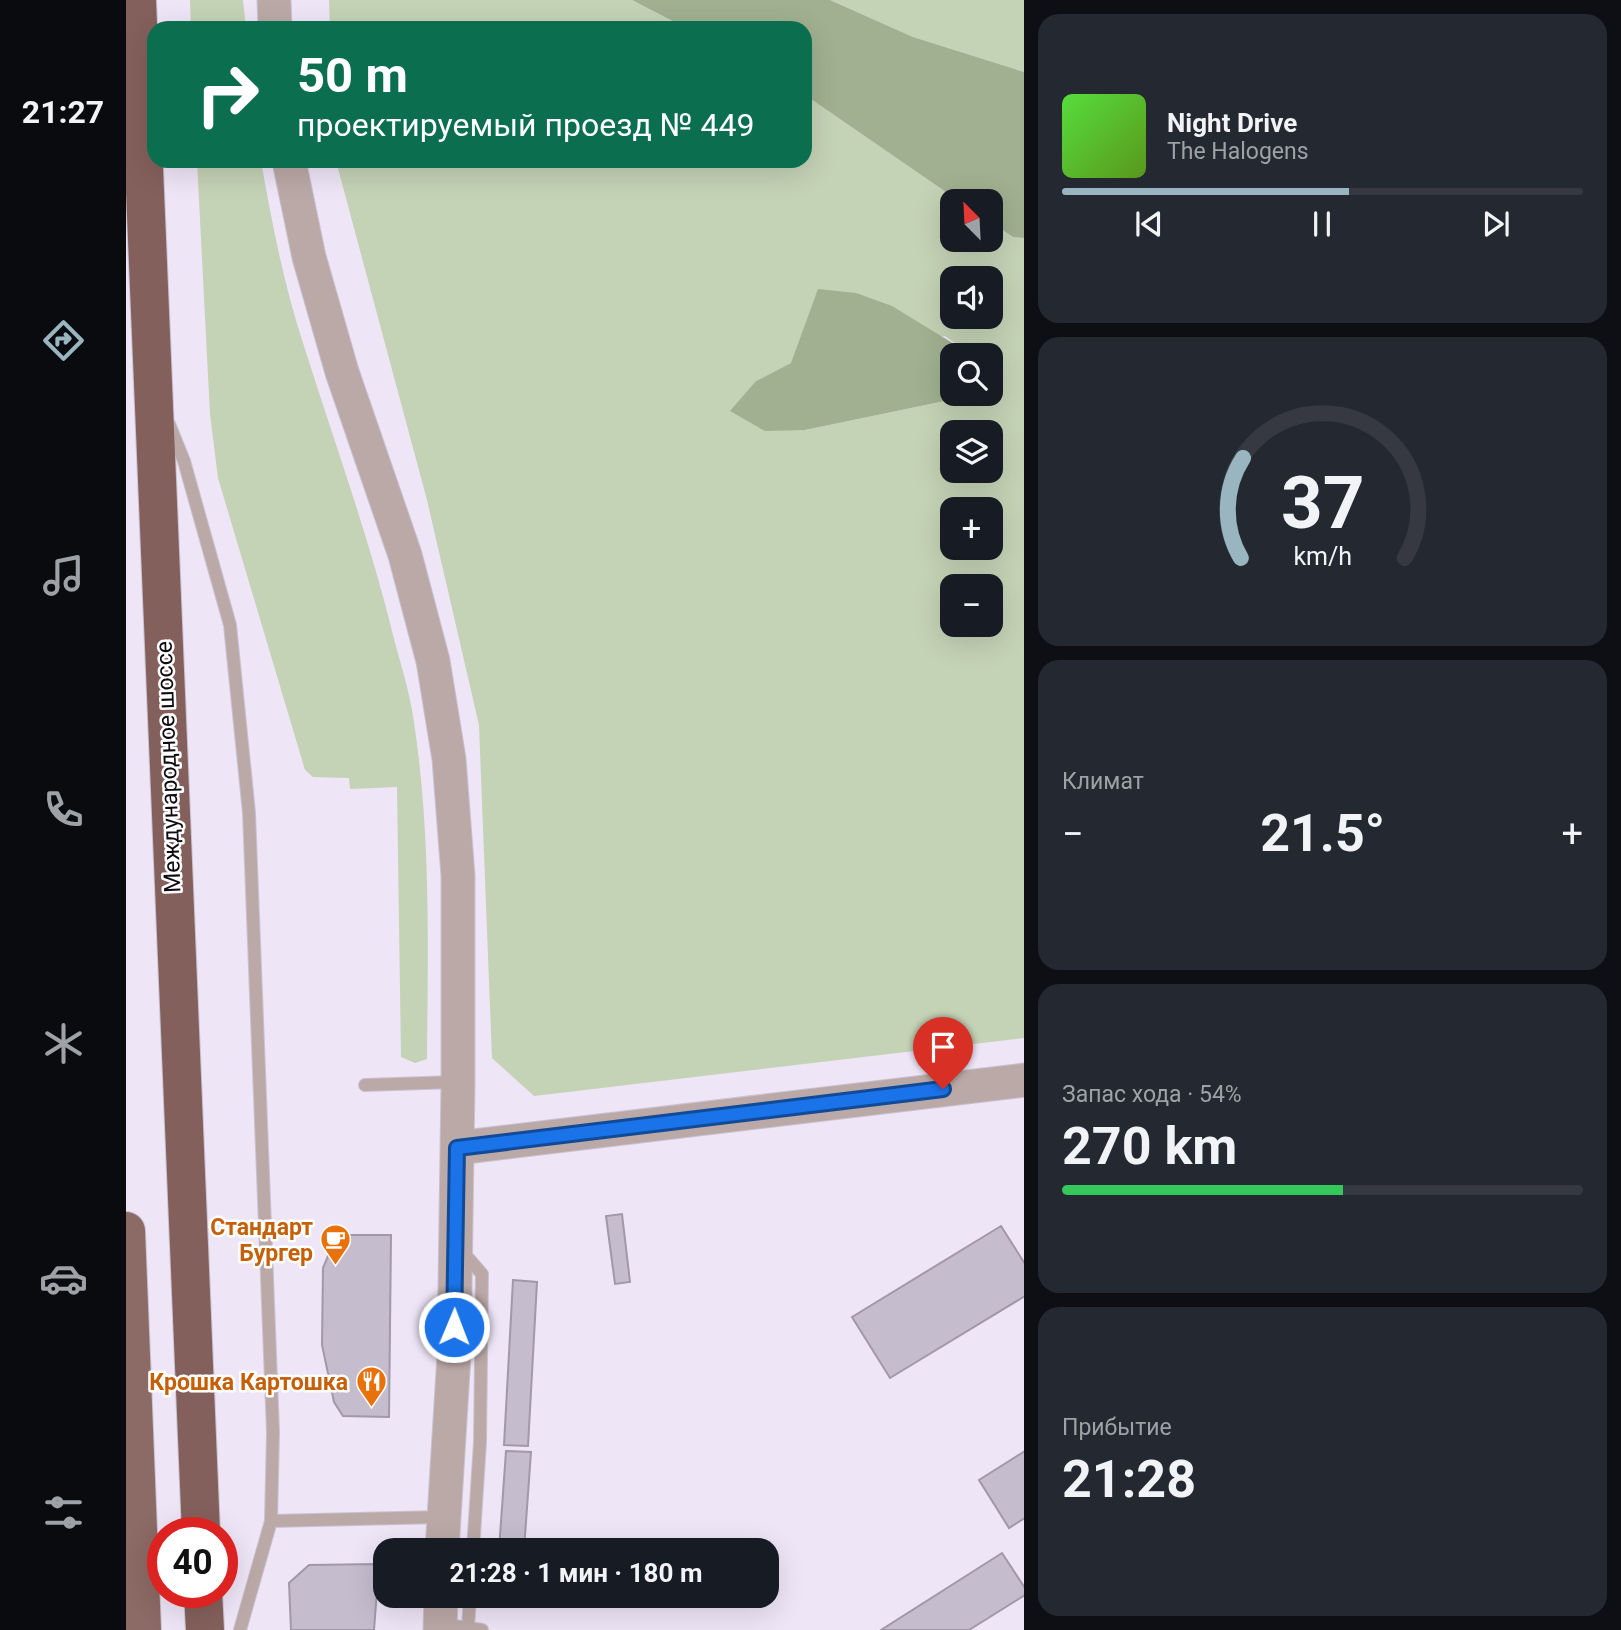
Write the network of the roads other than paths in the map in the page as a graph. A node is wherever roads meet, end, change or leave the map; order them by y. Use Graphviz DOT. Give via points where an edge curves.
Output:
graph roads {
  1 [pos="137,0"];
  2 [pos="274,0"];
  3 [pos="275,21"];
  4 [pos="291,168"];
  5 [pos="152,383"];
  6 [pos="1024,1080"];
  7 [pos="458,1082"];
  8 [pos="365,1085"];
  9 [pos="457,1148"];
  10 [pos="126,1231"];
  11 [pos="456,1243"];
  12 [pos="200,1517"];
  13 [pos="444,1517"];
  14 [pos="271,1521"];
  15 [pos="443,1538"];
  16 [pos="474,1538"];
  17 [pos="204,1608"];
  18 [pos="447,1620"];
  19 [pos="142,1630"];
  20 [pos="205,1630"];
  21 [pos="240,1630"];
  22 [pos="482,1630"];
  1 -- 5 [label="highway, Международное шоссе"];
  2 -- 3 [label="street"];
  4 -- 7 [label="street" via="342,372 405,555 433,661 449,759 458,876"];
  5 -- 12 [label="highway, Международное шоссе"];
  5 -- 14 [label="lane" via="184,461 230,625 249,813 273,1432"];
  6 -- 9 [label="street"];
  7 -- 8 [label="lane"];
  7 -- 9 [label="street"];
  9 -- 11 [label="street"];
  10 -- 19 [label="highway"];
  11 -- 13 [label="street"];
  11 -- 16 [label="lane" via="482,1274 481,1442"];
  13 -- 14 [label="lane"];
  13 -- 15 [label="street"];
  14 -- 21 [label="lane"];
  17 -- 20 [label="highway"];
  18 -- 22 [label="lane"];
}
